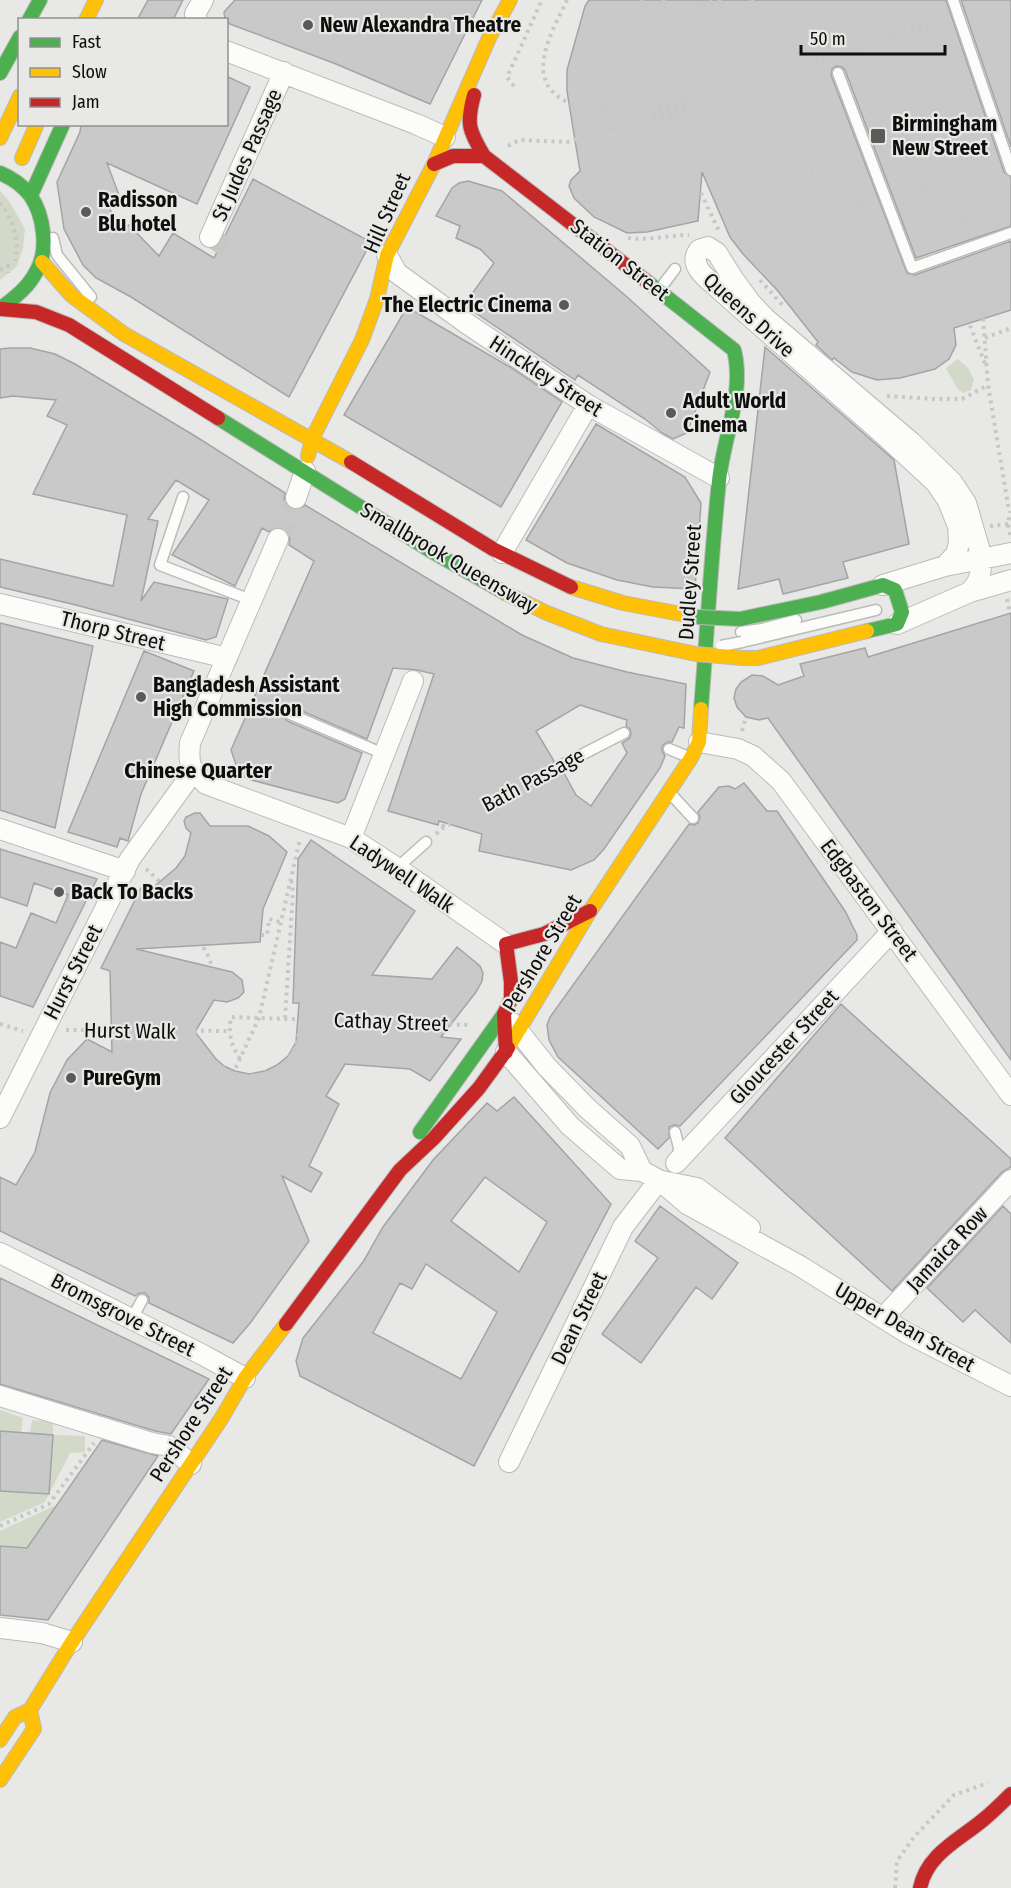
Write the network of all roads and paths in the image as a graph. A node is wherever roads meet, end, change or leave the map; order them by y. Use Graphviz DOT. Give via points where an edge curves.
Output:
graph roads {
  1 [pos="40,0"];
  2 [pos="96,0"];
  3 [pos="203,0"];
  4 [pos="510,0"];
  5 [pos="542,0"];
  6 [pos="567,0"];
  7 [pos="642,0"];
  8 [pos="718,0"];
  9 [pos="752,0"];
  10 [pos="953,0"];
  11 [pos="663,3"];
  12 [pos="755,11"];
  13 [pos="667,16"];
  14 [pos="30,18"];
  15 [pos="87,18"];
  16 [pos="196,18"];
  17 [pos="724,18"];
  18 [pos="938,21"];
  19 [pos="870,24"];
  20 [pos="673,32"];
  21 [pos="890,38"];
  22 [pos="489,39"];
  23 [pos="18,41"];
  24 [pos="860,44"];
  25 [pos="228,52"];
  26 [pos="815,60"];
  27 [pos="912,61"];
  28 [pos="884,69"];
  29 [pos="284,72"];
  30 [pos="0,73"];
  31 [pos="838,73"];
  32 [pos="1002,81"];
  33 [pos="514,86"];
  34 [pos="667,89"];
  35 [pos="955,97"];
  36 [pos="18,100"];
  37 [pos="1008,101"];
  38 [pos="650,104"];
  39 [pos="689,105"];
  40 [pos="658,108"];
  41 [pos="960,110"];
  42 [pos="898,115"];
  43 [pos="653,116"];
  44 [pos="662,119"];
  45 [pos="36,126"];
  46 [pos="62,126"];
  47 [pos="613,128"];
  48 [pos="966,128"];
  49 [pos="658,130"];
  50 [pos="794,130"];
  51 [pos="445,137"];
  52 [pos="0,138"];
  53 [pos="833,138"];
  54 [pos="910,147"];
  55 [pos="501,151"];
  56 [pos="871,151"];
  57 [pos="862,154"];
  58 [pos="975,154"];
  59 [pos="484,156"];
  60 [pos="22,158"];
  61 [pos="768,159"];
  62 [pos="843,160"];
  63 [pos="434,164"];
  64 [pos="978,164"];
  65 [pos="846,168"];
  66 [pos="1011,170"];
  67 [pos="810,171"];
  68 [pos="0,173"];
  69 [pos="718,176"];
  70 [pos="984,182"];
  71 [pos="776,183"];
  72 [pos="922,185"];
  73 [pos="756,190"];
  74 [pos="33,191"];
  75 [pos="778,191"];
  76 [pos="701,193"];
  77 [pos="895,194"];
  78 [pos="877,200"];
  79 [pos="928,202"];
  80 [pos="1011,202"];
  81 [pos="0,203"];
  82 [pos="861,205"];
  83 [pos="729,207"];
  84 [pos="829,215"];
  85 [pos="597,216"];
  86 [pos="967,218"];
  87 [pos="865,220"];
  88 [pos="805,222"];
  89 [pos="790,227"];
  90 [pos="771,233"];
  91 [pos="711,234"];
  92 [pos="928,234"];
  93 [pos="1011,234"];
  94 [pos="692,235"];
  95 [pos="210,237"];
  96 [pos="623,237"];
  97 [pos="750,240"];
  98 [pos="811,240"];
  99 [pos="971,240"];
  100 [pos="906,243"];
  101 [pos="895,247"];
  102 [pos="973,252"];
  103 [pos="937,254"];
  104 [pos="387,255"];
  105 [pos="756,260"];
  106 [pos="42,262"];
  107 [pos="941,264"];
  108 [pos="675,269"];
  109 [pos="0,270"];
  110 [pos="757,277"];
  111 [pos="659,290"];
  112 [pos="0,309"];
  113 [pos="786,309"];
  114 [pos="1011,328"];
  115 [pos="119,333"];
  116 [pos="985,338"];
  117 [pos="987,369"];
  118 [pos="988,386"];
  119 [pos="882,393"];
  120 [pos="588,405"];
  121 [pos="728,427"];
  122 [pos="312,440"];
  123 [pos="304,471"];
  124 [pos="719,478"];
  125 [pos="183,497"];
  126 [pos="296,498"];
  127 [pos="1010,511"];
  128 [pos="1008,524"];
  129 [pos="983,526"];
  130 [pos="278,539"];
  131 [pos="1010,544"];
  132 [pos="502,553"];
  133 [pos="982,558"];
  134 [pos="945,566"];
  135 [pos="1009,589"];
  136 [pos="970,592"];
  137 [pos="877,598"];
  138 [pos="251,600"];
  139 [pos="0,604"];
  140 [pos="591,605"];
  141 [pos="1010,613"];
  142 [pos="697,623"];
  143 [pos="897,624"];
  144 [pos="734,631"];
  145 [pos="696,651"];
  146 [pos="226,658"];
  147 [pos="413,681"];
  148 [pos="290,714"];
  149 [pos="624,732"];
  150 [pos="669,749"];
  151 [pos="695,750"];
  152 [pos="384,754"];
  153 [pos="454,766"];
  154 [pos="558,767"];
  155 [pos="193,772"];
  156 [pos="668,792"];
  157 [pos="693,818"];
  158 [pos="305,819"];
  159 [pos="0,829"];
  160 [pos="351,838"];
  161 [pos="426,842"];
  162 [pos="128,864"];
  163 [pos="397,868"];
  164 [pos="290,876"];
  165 [pos="590,911"];
  166 [pos="280,922"];
  167 [pos="892,931"];
  168 [pos="261,935"];
  169 [pos="506,944"];
  170 [pos="504,1014"];
  171 [pos="259,1018"];
  172 [pos="285,1018"];
  173 [pos="0,1024"];
  174 [pos="475,1025"];
  175 [pos="65,1030"];
  176 [pos="299,1030"];
  177 [pos="229,1031"];
  178 [pos="195,1032"];
  179 [pos="520,1032"];
  180 [pos="40,1036"];
  181 [pos="506,1052"];
  182 [pos="240,1059"];
  183 [pos="234,1074"];
  184 [pos="223,1095"];
  185 [pos="1011,1095"];
  186 [pos="0,1118"];
  187 [pos="675,1132"];
  188 [pos="677,1162"];
  189 [pos="400,1170"];
  190 [pos="650,1175"];
  191 [pos="1011,1180"];
  192 [pos="0,1253"];
  193 [pos="142,1300"];
  194 [pos="883,1318"];
  195 [pos="132,1319"];
  196 [pos="244,1378"];
  197 [pos="1011,1386"];
  198 [pos="0,1396"];
  199 [pos="84,1458"];
  200 [pos="509,1462"];
  201 [pos="191,1464"];
  202 [pos="0,1526"];
  203 [pos="0,1628"];
  204 [pos="72,1642"];
  205 [pos="30,1710"];
  206 [pos="0,1740"];
  207 [pos="0,1780"];
  208 [pos="1011,1794"];
  209 [pos="1008,1818"];
  210 [pos="982,1821"];
  211 [pos="920,1888"];
  1 -- 14 [label="main road"];
  2 -- 15 [label="main road"];
  3 -- 16 [label="street"];
  4 -- 22 [label="main road, Hill Street"];
  5 -- 33 [label="path" via="507,77"];
  6 -- 47 [label="path" via="551,34 542,74 553,92 573,105 605,105"];
  7 -- 34 [label="path"];
  8 -- 13 [label="path"];
  8 -- 17 [label="path"];
  9 -- 12 [label="path"];
  10 -- 66 [label="lane"];
  11 -- 13 [label="path"];
  13 -- 20 [label="path"];
  18 -- 21 [label="path"];
  19 -- 28 [label="path"];
  22 -- 51 [label="main road, Hill Street"];
  22 -- 59 [label="main road, Hill Street" via="467,126"];
  23 -- 30 [label="main road"];
  24 -- 26 [label="path"];
  25 -- 29 [label="street"];
  27 -- 86 [label="path"];
  29 -- 51 [label="street"];
  29 -- 95 [label="street, St Judes Passage"];
  31 -- 93 [label="lane" via="912,268"];
  32 -- 37 [label="path"];
  35 -- 41 [label="path"];
  36 -- 52 [label="main road"];
  38 -- 43 [label="path"];
  39 -- 40 [label="path"];
  39 -- 43 [label="path"];
  39 -- 44 [label="path"];
  42 -- 56 [label="path" via="908,139"];
  43 -- 47 [label="path"];
  43 -- 49 [label="path"];
  45 -- 60 [label="main road"];
  46 -- 74 [label="main road"];
  47 -- 55 [label="path" via="567,142 519,140"];
  47 -- 85 [label="path" via="622,149 591,164 583,177 586,195"];
  48 -- 58 [label="path"];
  50 -- 67 [label="path"];
  51 -- 63 [label="main road, Hill Street"];
  53 -- 62 [label="path"];
  54 -- 72 [label="path"];
  57 -- 62 [label="path"];
  59 -- 63 [label="main road" via="453,156"];
  59 -- 111 [label="main road, Station Street" via="608,246"];
  61 -- 71 [label="path"];
  62 -- 67 [label="path"];
  63 -- 104 [label="main road, Hill Street"];
  64 -- 70 [label="path"];
  65 -- 82 [label="path"];
  67 -- 71 [label="path"];
  67 -- 84 [label="path"];
  68 -- 74 [label="main road"];
  69 -- 73 [label="path" via="727,199"];
  71 -- 73 [label="path"];
  72 -- 77 [label="path"];
  72 -- 79 [label="path"];
  73 -- 90 [label="path"];
  74 -- 106 [label="main road" via="41,218"];
  74 -- 115 [label="lane" via="47,216 57,255"];
  75 -- 89 [label="path"];
  76 -- 91 [label="path" via="721,234"];
  78 -- 82 [label="path"];
  80 -- 86 [label="path"];
  81 -- 109 [label="path" via="15,232 18,248 8,276 8,266"];
  82 -- 84 [label="path"];
  82 -- 87 [label="path"];
  83 -- 97 [label="path" via="740,243"];
  84 -- 88 [label="path"];
  84 -- 101 [label="path" via="851,264"];
  86 -- 92 [label="path"];
  86 -- 99 [label="path"];
  88 -- 89 [label="path"];
  88 -- 98 [label="path"];
  89 -- 90 [label="path"];
  90 -- 97 [label="path"];
  92 -- 100 [label="path"];
  92 -- 103 [label="path"];
  94 -- 96 [label="path" via="641,240"];
  97 -- 105 [label="path"];
  102 -- 116 [label="path"];
  104 -- 120 [label="street, Hinckley Street" via="398,273"];
  104 -- 122 [label="main road, Hill Street" via="362,340"];
  106 -- 112 [label="main road" via="21,293"];
  106 -- 115 [label="main road, Smallbrook Queensway" via="72,297"];
  107 -- 117 [label="path"];
  108 -- 111 [label="lane"];
  110 -- 113 [label="path"];
  111 -- 121 [label="main road, Station Street" via="734,350 738,375"];
  112 -- 123 [label="main road, Smallbrook Queensway" via="36,312 69,325"];
  114 -- 116 [label="path"];
  115 -- 122 [label="main road, Smallbrook Queensway"];
  116 -- 117 [label="path"];
  117 -- 118 [label="path"];
  118 -- 119 [label="path" via="962,399 889,397"];
  118 -- 127 [label="path"];
  120 -- 124 [label="street, Hinckley Street"];
  120 -- 132 [label="street"];
  121 -- 124 [label="main road, Dudley Street"];
  122 -- 123 [label="main road, Hill Street"];
  122 -- 132 [label="main road, Smallbrook Queensway"];
  123 -- 126 [label="street"];
  123 -- 145 [label="main road, Smallbrook Queensway" via="483,582 541,611 590,630"];
  124 -- 151 [label="main road, Dudley Street"];
  125 -- 138 [label="lane" via="160,566"];
  127 -- 128 [label="path"];
  128 -- 129 [label="path"];
  128 -- 131 [label="path"];
  130 -- 138 [label="street"];
  131 -- 133 [label="street, Smallbrook Queensway"];
  132 -- 140 [label="lane" via="538,580"];
  132 -- 142 [label="main road, Smallbrook Queensway" via="598,596"];
  133 -- 134 [label="street, Smallbrook Queensway"];
  133 -- 134 [label="street, Queens Drive" via="966,503 952,482 911,442 765,318 715,250 699,250 695,264 720,290 936,483 958,526 956,554"];
  133 -- 136 [label="street" via="977,584"];
  134 -- 137 [label="street, Smallbrook Queensway"];
  135 -- 136 [label="street, Smallbrook Queensway"];
  135 -- 141 [label="path"];
  136 -- 143 [label="street, Smallbrook Queensway"];
  137 -- 143 [label="main road" via="895,590 902,612"];
  137 -- 144 [label="lane"];
  137 -- 144 [label="main road, Smallbrook Queensway" via="821,602"];
  138 -- 146 [label="street"];
  139 -- 146 [label="street, Thorp Street"];
  142 -- 144 [label="main road, Smallbrook Queensway, bridge"];
  142 -- 144 [label="lane"];
  143 -- 145 [label="main road, Smallbrook Queensway, bridge" via="758,658"];
  144 -- 145 [label="lane, bridge" via="710,648"];
  146 -- 155 [label="street" via="190,743 188,759"];
  147 -- 152 [label="street"];
  148 -- 152 [label="lane"];
  149 -- 154 [label="lane, Bath Passage"];
  150 -- 151 [label="lane"];
  151 -- 156 [label="main road, Pershore Street"];
  151 -- 167 [label="street, Edgbaston Street" via="738,749 753,756 781,781"];
  152 -- 160 [label="street"];
  153 -- 154 [label="path, Bath Passage" via="443,828"];
  155 -- 158 [label="street, Ladywell Walk" via="206,784"];
  155 -- 162 [label="street, Hurst Street"];
  156 -- 157 [label="lane"];
  156 -- 165 [label="main road, Pershore Street"];
  158 -- 160 [label="street, Ladywell Walk"];
  158 -- 164 [label="path"];
  159 -- 162 [label="street"];
  160 -- 163 [label="street, Ladywell Walk"];
  161 -- 163 [label="lane"];
  162 -- 178 [label="path" via="159,879 210,958 213,990"];
  162 -- 180 [label="street, Hurst Street"];
  163 -- 169 [label="street, Ladywell Walk"];
  164 -- 166 [label="path"];
  164 -- 172 [label="path" via="293,891"];
  165 -- 169 [label="main road" via="544,934"];
  165 -- 179 [label="main road, Pershore Street"];
  166 -- 168 [label="path" via="269,919 267,935"];
  166 -- 171 [label="path"];
  167 -- 185 [label="street, Edgbaston Street"];
  167 -- 188 [label="street, Gloucester Street"];
  169 -- 170 [label="main road" via="511,999"];
  170 -- 179 [label="street, Upper Dean Street"];
  170 -- 181 [label="main road"];
  170 -- 189 [label="main road, Pershore Street" via="410,1146"];
  171 -- 172 [label="path, Cathay Street"];
  171 -- 177 [label="path, Cathay Street" via="231,1017"];
  171 -- 182 [label="path"];
  172 -- 174 [label="path, Cathay Street"];
  173 -- 180 [label="path"];
  175 -- 178 [label="path, Hurst Walk"];
  176 -- 183 [label="path" via="298,1043 290,1058 279,1067 248,1076"];
  177 -- 178 [label="path, Hurst Walk"];
  177 -- 182 [label="path"];
  178 -- 183 [label="path" via="213,1061"];
  179 -- 181 [label="main road, Pershore Street"];
  179 -- 190 [label="street, Upper Dean Street" via="586,1108 630,1146"];
  180 -- 186 [label="street, Hurst Street"];
  181 -- 189 [label="main road, Pershore Street" via="479,1088"];
  181 -- 190 [label="street, Upper Dean Street" via="570,1126 620,1169"];
  182 -- 183 [label="path"];
  183 -- 184 [label="path"];
  187 -- 188 [label="lane"];
  188 -- 190 [label="lane"];
  189 -- 196 [label="main road, Pershore Street"];
  190 -- 194 [label="street, Upper Dean Street" via="687,1204 800,1266"];
  190 -- 200 [label="street, Dean Street"];
  191 -- 194 [label="street, Jamaica Row"];
  192 -- 195 [label="street, Bromsgrove Street"];
  193 -- 195 [label="lane"];
  194 -- 197 [label="street, Upper Dean Street"];
  195 -- 196 [label="street, Bromsgrove Street"];
  196 -- 201 [label="main road, Pershore Street"];
  198 -- 201 [label="street" via="169,1446"];
  199 -- 202 [label="path" via="49,1504"];
  201 -- 204 [label="main road, Pershore Street"];
  203 -- 204 [label="street" via="42,1633"];
  204 -- 205 [label="main road, Pershore Street"];
  205 -- 206 [label="main road, Pershore Street" via="15,1718"];
  205 -- 207 [label="main road, Pershore Street" via="34,1729"];
  208 -- 210 [label="main road"];
  209 -- 210 [label="main road"];
  210 -- 211 [label="main road" via="935,1857"];
}
